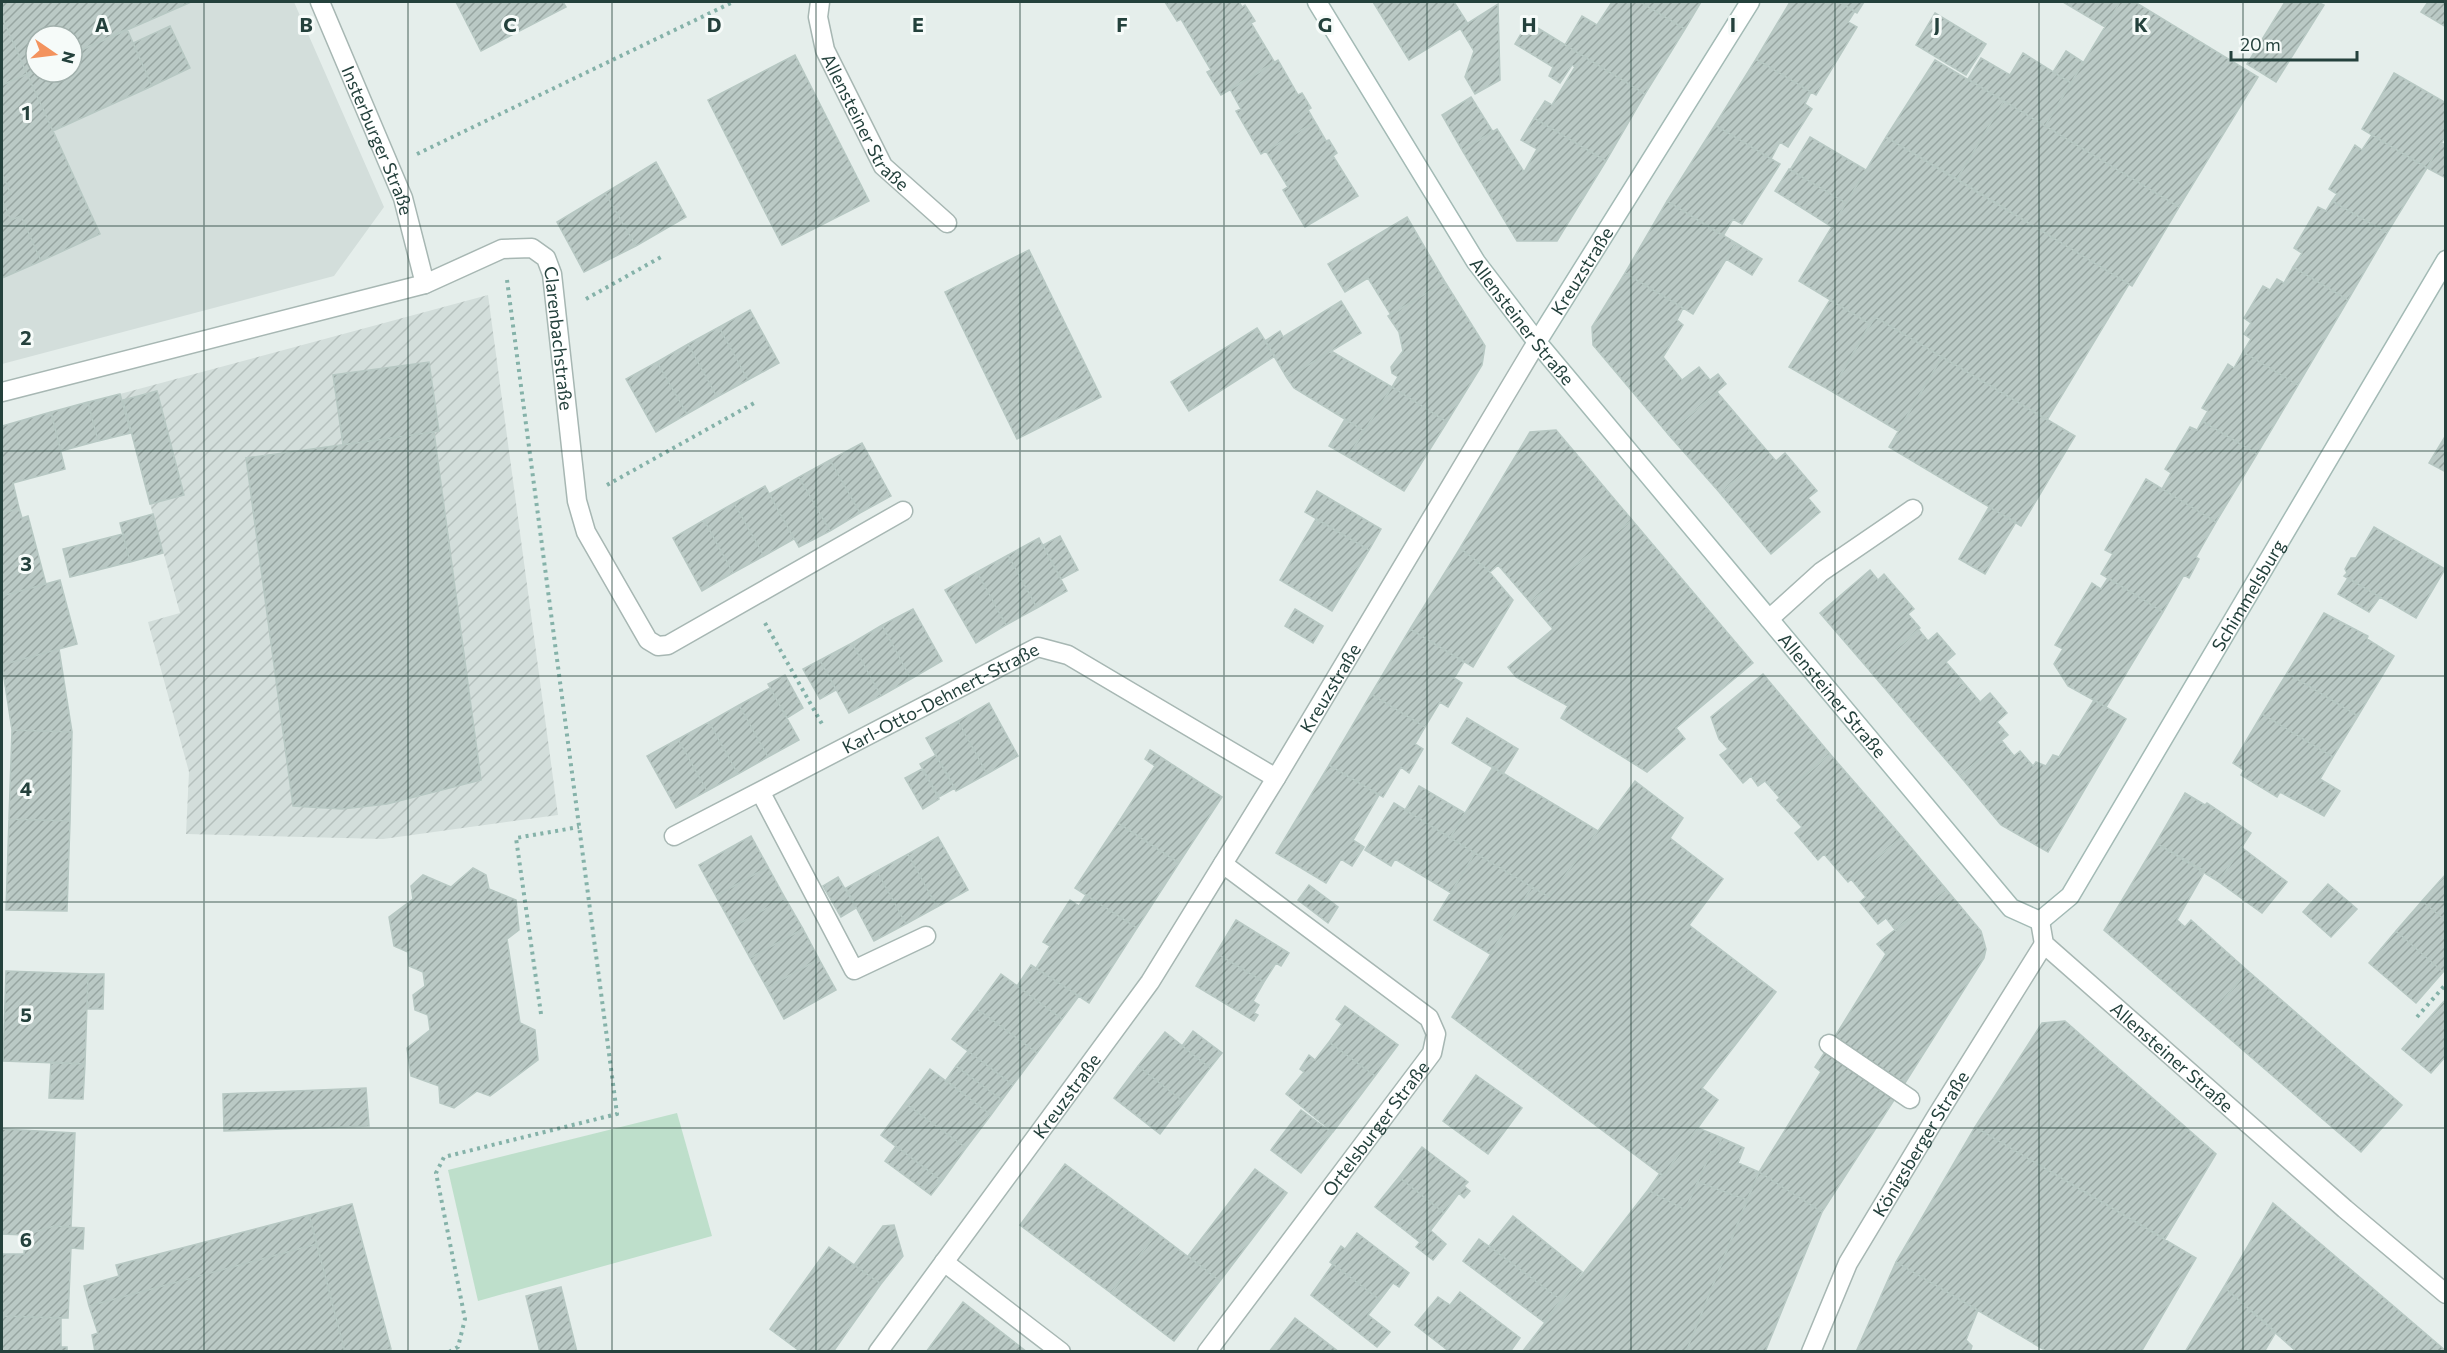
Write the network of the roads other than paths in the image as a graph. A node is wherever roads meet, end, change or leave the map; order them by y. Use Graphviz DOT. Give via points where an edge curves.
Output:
graph roads {
  1 [pos="320,2"];
  2 [pos="820,2"];
  3 [pos="1317,2"];
  4 [pos="1750,2"];
  5 [pos="947,224"];
  6 [pos="2445,260"];
  7 [pos="425,284"];
  8 [pos="1537,342"];
  9 [pos="2,392"];
  10 [pos="1913,509"];
  11 [pos="903,511"];
  12 [pos="1769,619"];
  13 [pos="1276,778"];
  14 [pos="761,793"];
  15 [pos="674,836"];
  16 [pos="1223,864"];
  17 [pos="2040,921"];
  18 [pos="926,936"];
  19 [pos="2044,944"];
  20 [pos="1829,1044"];
  21 [pos="1910,1099"];
  22 [pos="944,1262"];
  23 [pos="2445,1294"];
  24 [pos="878,1352"];
  25 [pos="1060,1352"];
  26 [pos="1207,1352"];
  27 [pos="1811,1352"];
  1 -- 7 [label="street, Insterburger Straße" via="403,198"];
  2 -- 5 [label="street, Allensteiner Straße" via="818,16 825,50 884,166"];
  3 -- 8 [label="street, Allensteiner Straße" via="1476,262"];
  4 -- 8 [label="street, Kreuzstraße"];
  6 -- 17 [label="street, Schimmelsburg" via="2070,896"];
  7 -- 9 [label="street, Clarenbachstraße"];
  7 -- 11 [label="street, Clarenbachstraße" via="502,249 532,248 546,258 558,314 577,501 586,532 648,640 658,646 668,645 752,599"];
  8 -- 12 [label="street, Allensteiner Straße"];
  8 -- 13 [label="street, Kreuzstraße"];
  10 -- 12 [label="street" via="1821,572"];
  12 -- 17 [label="street, Allensteiner Straße" via="2012,908"];
  13 -- 14 [label="street, Karl-Otto-Dehnert-Straße" via="1068,655 1038,647"];
  13 -- 16 [label="street, Kreuzstraße"];
  14 -- 15 [label="street, Karl-Otto-Dehnert-Straße"];
  14 -- 18 [label="street" via="854,970"];
  16 -- 22 [label="street, Kreuzstraße" via="1150,982"];
  16 -- 26 [label="street, Ortelsburger Straße" via="1429,1018 1436,1034 1432,1053"];
  17 -- 19 [label="street"];
  19 -- 23 [label="street, Allensteiner Straße"];
  19 -- 27 [label="street, Königsberger Straße" via="1848,1263"];
  20 -- 21 [label="street"];
  22 -- 24 [label="street, Kreuzstraße"];
  22 -- 25 [label="street"];
}
